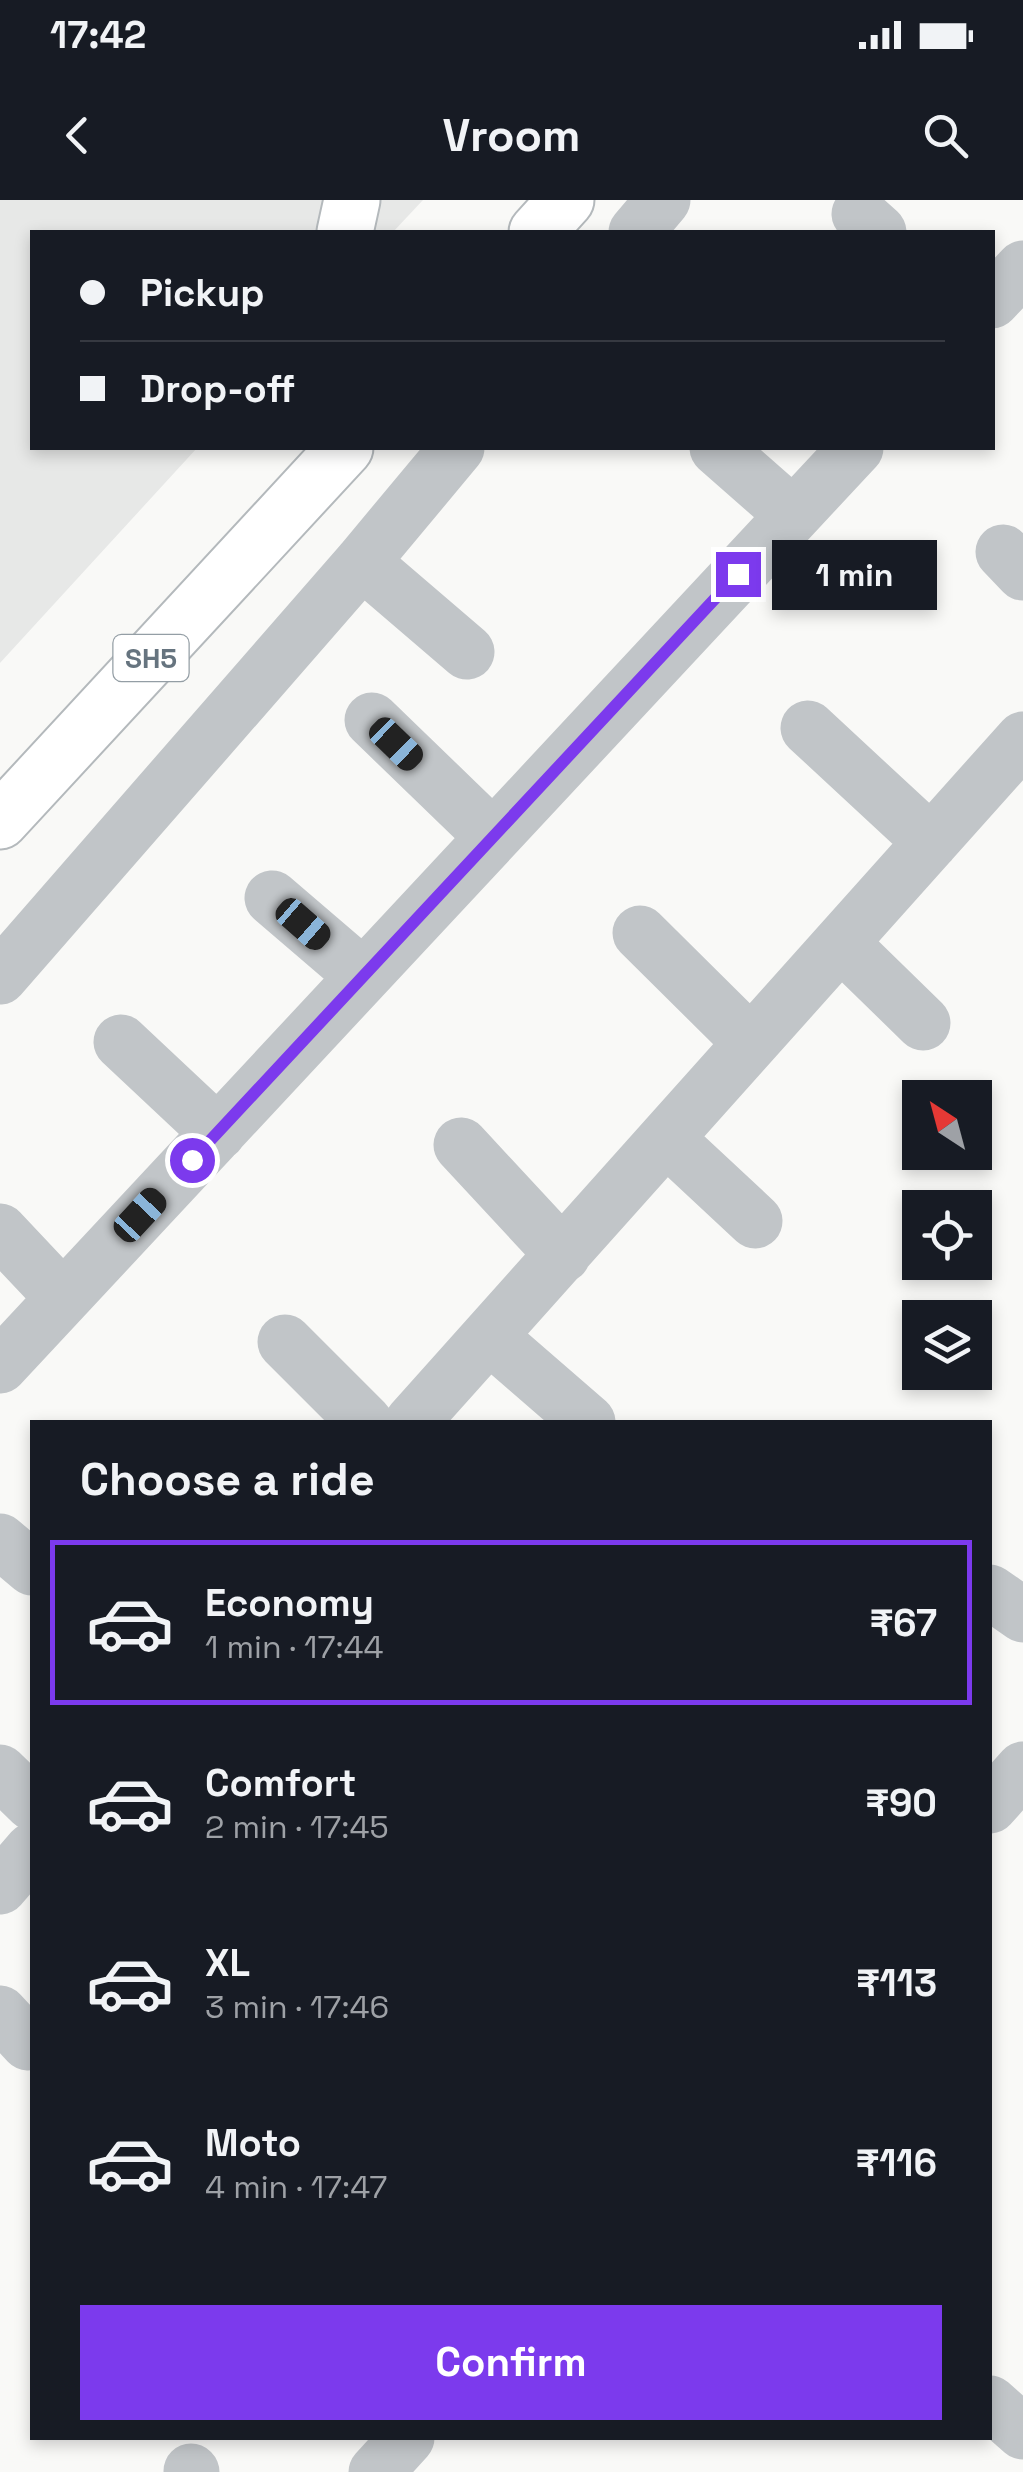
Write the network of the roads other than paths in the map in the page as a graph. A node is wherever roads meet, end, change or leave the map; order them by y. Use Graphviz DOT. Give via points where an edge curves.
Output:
graph roads {
  1 [pos="352,200"];
  2 [pos="566,200"];
  3 [pos="663,200"];
  4 [pos="345,230"];
  5 [pos="539,230"];
  6 [pos="638,230"];
  7 [pos="1023,268"];
  8 [pos="995,298"];
  9 [pos="342,450"];
  10 [pos="455,450"];
  11 [pos="719,450"];
  12 [pos="854,450"];
  13 [pos="306,471"];
  14 [pos="793,515"];
  15 [pos="362,562"];
  16 [pos="467,652"];
  17 [pos="372,720"];
  18 [pos="808,728"];
  19 [pos="1023,739"];
  20 [pos="0,821"];
  21 [pos="493,837"];
  22 [pos="931,842"];
  23 [pos="272,898"];
  24 [pos="640,933"];
  25 [pos="841,943"];
  26 [pos="363,976"];
  27 [pos="0,977"];
  28 [pos="922,1024"];
  29 [pos="121,1042"];
  30 [pos="752,1043"];
  31 [pos="218,1133"];
  32 [pos="666,1138"];
  33 [pos="461,1145"];
  34 [pos="755,1221"];
  35 [pos="0,1231"];
  36 [pos="563,1254"];
  37 [pos="63,1298"];
  38 [pos="490,1336"];
  39 [pos="285,1342"];
  40 [pos="0,1366"];
  41 [pos="363,1420"];
  42 [pos="414,1420"];
  43 [pos="586,1420"];
  44 [pos="0,1541"];
  45 [pos="30,1566"];
  46 [pos="992,1593"];
  47 [pos="1023,1615"];
  48 [pos="1023,1770"];
  49 [pos="0,1772"];
  50 [pos="30,1801"];
  51 [pos="992,1804"];
  52 [pos="30,1852"];
  53 [pos="0,1888"];
  54 [pos="992,2406"];
  55 [pos="1023,2432"];
  56 [pos="405,2440"];
  57 [pos="376,2472"];
  1 -- 4 [label="main road"];
  2 -- 5 [label="main road"];
  3 -- 6 [label="street"];
  7 -- 8 [label="street"];
  9 -- 13 [label="main road"];
  10 -- 15 [label="street"];
  11 -- 14 [label="street"];
  12 -- 14 [label="street"];
  13 -- 20 [label="main road, SH5"];
  14 -- 21 [label="street"];
  15 -- 16 [label="street"];
  15 -- 27 [label="street"];
  17 -- 21 [label="street"];
  18 -- 22 [label="street"];
  19 -- 22 [label="street"];
  21 -- 26 [label="street"];
  22 -- 25 [label="street"];
  23 -- 26 [label="street"];
  24 -- 30 [label="street"];
  25 -- 28 [label="street"];
  25 -- 30 [label="street"];
  26 -- 31 [label="street"];
  29 -- 31 [label="street"];
  30 -- 32 [label="street"];
  31 -- 37 [label="street"];
  32 -- 34 [label="street"];
  32 -- 36 [label="street"];
  33 -- 36 [label="street"];
  35 -- 37 [label="street"];
  36 -- 38 [label="street"];
  37 -- 40 [label="street"];
  38 -- 42 [label="street"];
  38 -- 43 [label="street"];
  39 -- 41 [label="street"];
  44 -- 45 [label="street"];
  46 -- 47 [label="street"];
  48 -- 51 [label="street"];
  49 -- 50 [label="street"];
  52 -- 53 [label="street"];
  54 -- 55 [label="street"];
  56 -- 57 [label="street"];
}
